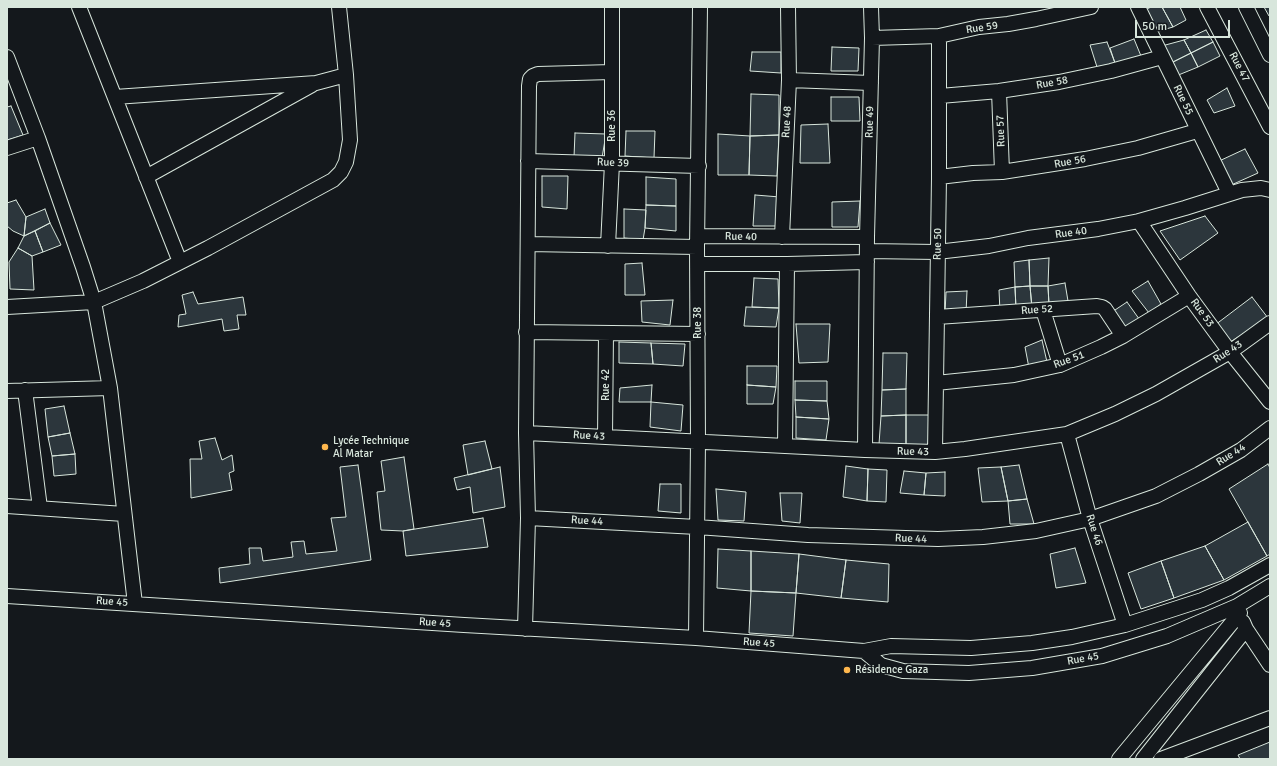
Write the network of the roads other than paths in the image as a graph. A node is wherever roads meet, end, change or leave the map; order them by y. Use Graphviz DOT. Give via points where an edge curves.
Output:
graph roads {
  1 [pos="78,7"];
  2 [pos="339,7"];
  3 [pos="612,7"];
  4 [pos="700,7"];
  5 [pos="788,7"];
  6 [pos="871,7"];
  7 [pos="1091,7"];
  8 [pos="1138,7"];
  9 [pos="1207,7"];
  10 [pos="1246,7"];
  11 [pos="939,36"];
  12 [pos="872,38"];
  13 [pos="1270,55"];
  14 [pos="7,57"];
  15 [pos="1162,57"];
  16 [pos="612,72"];
  17 [pos="346,75"];
  18 [pos="789,80"];
  19 [pos="316,83"];
  20 [pos="871,83"];
  21 [pos="999,91"];
  22 [pos="940,96"];
  23 [pos="115,97"];
  24 [pos="1270,127"];
  25 [pos="1198,131"];
  26 [pos="38,138"];
  27 [pos="7,148"];
  28 [pos="528,161"];
  29 [pos="612,163"];
  30 [pos="699,166"];
  31 [pos="1002,172"];
  32 [pos="146,177"];
  33 [pos="939,177"];
  34 [pos="1270,190"];
  35 [pos="1229,193"];
  36 [pos="1138,221"];
  37 [pos="782,237"];
  38 [pos="698,242"];
  39 [pos="528,244"];
  40 [pos="608,246"];
  41 [pos="867,250"];
  42 [pos="937,252"];
  43 [pos="180,262"];
  44 [pos="698,264"];
  45 [pos="788,264"];
  46 [pos="1189,296"];
  47 [pos="94,302"];
  48 [pos="7,307"];
  49 [pos="1043,310"];
  50 [pos="937,317"];
  51 [pos="1270,323"];
  52 [pos="526,332"];
  53 [pos="606,334"];
  54 [pos="698,334"];
  55 [pos="1123,336"];
  56 [pos="1230,352"];
  57 [pos="1060,365"];
  58 [pos="936,383"];
  59 [pos="110,388"];
  60 [pos="25,390"];
  61 [pos="7,391"];
  62 [pos="1270,402"];
  63 [pos="1270,428"];
  64 [pos="526,433"];
  65 [pos="1067,434"];
  66 [pos="606,437"];
  67 [pos="698,441"];
  68 [pos="785,446"];
  69 [pos="865,450"];
  70 [pos="935,452"];
  71 [pos="7,506"];
  72 [pos="40,508"];
  73 [pos="124,514"];
  74 [pos="528,518"];
  75 [pos="1090,519"];
  76 [pos="696,527"];
  77 [pos="1270,565"];
  78 [pos="1270,586"];
  79 [pos="1229,588"];
  80 [pos="7,596"];
  81 [pos="135,604"];
  82 [pos="1238,610"];
  83 [pos="1125,625"];
  84 [pos="525,629"];
  85 [pos="1246,629"];
  86 [pos="696,638"];
  87 [pos="864,652"];
  88 [pos="1270,665"];
  89 [pos="1270,718"];
  90 [pos="1120,759"];
  91 [pos="1143,759"];
  92 [pos="1161,759"];
  1 -- 23 [label="street"];
  2 -- 17 [label="street"];
  3 -- 16 [label="street, Rue 36"];
  4 -- 30 [label="street, Rue 38"];
  5 -- 18 [label="street, Rue 48"];
  6 -- 12 [label="street, Rue 49"];
  7 -- 11 [label="street, Rue 59"];
  8 -- 15 [label="street, Rue 55"];
  9 -- 24 [label="street, Rue 47"];
  10 -- 13 [label="street"];
  11 -- 12 [label="street, Rue 59"];
  11 -- 22 [label="street, Rue 50"];
  12 -- 20 [label="street, Rue 49"];
  14 -- 26 [label="street"];
  15 -- 21 [label="street, Rue 58" via="1111,71"];
  15 -- 25 [label="street, Rue 55"];
  16 -- 28 [label="street" via="538,74 530,79"];
  16 -- 29 [label="street, Rue 36"];
  17 -- 19 [label="street"];
  17 -- 43 [label="street" via="350,140 341,172 333,180"];
  18 -- 20 [label="street"];
  18 -- 37 [label="street, Rue 48"];
  19 -- 23 [label="street"];
  19 -- 32 [label="street"];
  20 -- 41 [label="street, Rue 49"];
  21 -- 22 [label="street, Rue 58"];
  21 -- 31 [label="street, Rue 57"];
  22 -- 33 [label="street, Rue 50"];
  23 -- 32 [label="street"];
  25 -- 31 [label="street, Rue 56" via="1138,148"];
  25 -- 35 [label="street, Rue 55"];
  26 -- 27 [label="street"];
  26 -- 47 [label="street"];
  28 -- 29 [label="street, Rue 39"];
  28 -- 39 [label="street"];
  29 -- 30 [label="street, Rue 39"];
  29 -- 40 [label="street, Rue 36"];
  30 -- 38 [label="street, Rue 38"];
  31 -- 33 [label="street, Rue 56"];
  32 -- 43 [label="street"];
  33 -- 42 [label="street, Rue 50"];
  34 -- 35 [label="street, Rue 40" via="1254,188"];
  35 -- 36 [label="street, Rue 40"];
  36 -- 42 [label="street, Rue 40"];
  36 -- 46 [label="street, Rue 53"];
  37 -- 38 [label="street, Rue 40"];
  37 -- 41 [label="street, Rue 40"];
  38 -- 40 [label="street, Rue 40"];
  38 -- 44 [label="street, Rue 38"];
  39 -- 40 [label="street, Rue 40"];
  39 -- 52 [label="street"];
  41 -- 42 [label="street, Rue 40"];
  41 -- 45 [label="street, Rue 40"];
  41 -- 69 [label="street, Rue 49"];
  42 -- 50 [label="street, Rue 50"];
  43 -- 47 [label="street"];
  44 -- 45 [label="street, Rue 40"];
  44 -- 54 [label="street, Rue 38"];
  45 -- 68 [label="street"];
  46 -- 55 [label="street, Rue 51"];
  46 -- 56 [label="street, Rue 53"];
  47 -- 48 [label="street"];
  47 -- 59 [label="street"];
  49 -- 50 [label="street, Rue 52"];
  49 -- 55 [label="street, Rue 52" via="1102,307"];
  49 -- 57 [label="street"];
  50 -- 58 [label="street, Rue 50"];
  51 -- 56 [label="street, Rue 43"];
  52 -- 53 [label="street"];
  52 -- 64 [label="street"];
  53 -- 54 [label="street"];
  53 -- 66 [label="street, Rue 42"];
  54 -- 67 [label="street, Rue 38"];
  55 -- 57 [label="street, Rue 51"];
  56 -- 62 [label="street, Rue 53"];
  56 -- 65 [label="street, Rue 43" via="1149,398"];
  57 -- 58 [label="street, Rue 51" via="1014,375"];
  58 -- 70 [label="street, Rue 50"];
  59 -- 60 [label="street"];
  59 -- 73 [label="street"];
  60 -- 61 [label="street"];
  60 -- 72 [label="street"];
  63 -- 75 [label="street, Rue 44" via="1241,450 1199,474 1163,492"];
  64 -- 66 [label="street, Rue 43"];
  64 -- 74 [label="street"];
  65 -- 70 [label="street, Rue 43"];
  65 -- 75 [label="street, Rue 46"];
  66 -- 67 [label="street, Rue 43"];
  67 -- 68 [label="street, Rue 43"];
  67 -- 76 [label="street, Rue 38"];
  68 -- 69 [label="street, Rue 43"];
  69 -- 70 [label="street, Rue 43"];
  71 -- 72 [label="street"];
  72 -- 73 [label="street"];
  73 -- 81 [label="street"];
  74 -- 76 [label="street, Rue 44"];
  74 -- 84 [label="street"];
  75 -- 76 [label="street, Rue 44" via="1036,531 938,539 808,535"];
  75 -- 83 [label="street, Rue 46"];
  76 -- 86 [label="street, Rue 38"];
  77 -- 79 [label="street, Rue 45"];
  78 -- 82 [label="street, Rue 45"];
  79 -- 82 [label="street"];
  79 -- 83 [label="street, Rue 45"];
  80 -- 81 [label="street, Rue 45"];
  81 -- 84 [label="street, Rue 45"];
  82 -- 85 [label="street"];
  82 -- 87 [label="street, Rue 45" via="1124,650 1032,668 969,673 903,671 882,665"];
  82 -- 90 [label="street"];
  83 -- 87 [label="street, Rue 45" via="1032,643 971,648 891,646"];
  84 -- 86 [label="street, Rue 45"];
  85 -- 88 [label="street"];
  85 -- 91 [label="street"];
  86 -- 87 [label="street, Rue 45"];
  89 -- 92 [label="street"];
}
